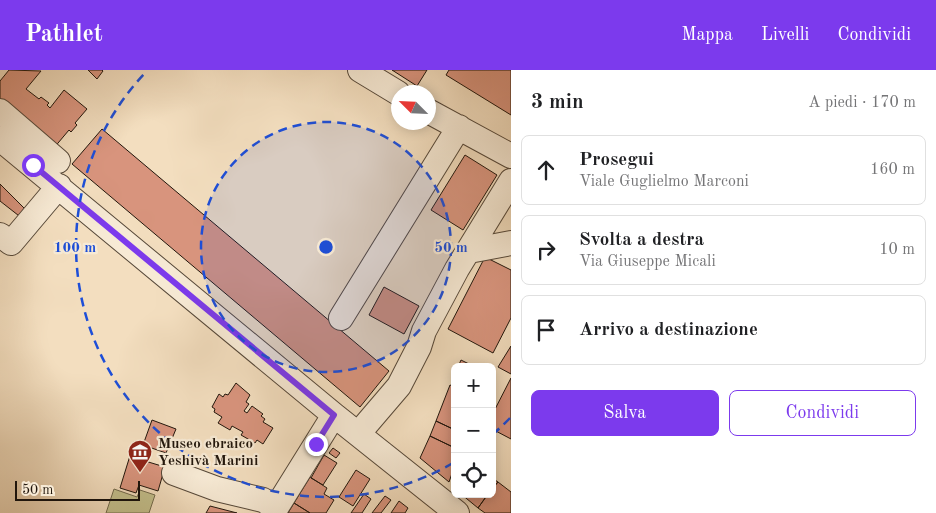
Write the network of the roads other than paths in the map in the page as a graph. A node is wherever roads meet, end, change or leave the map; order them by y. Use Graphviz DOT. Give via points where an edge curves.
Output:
graph roads {
  1 [pos="360,70"];
  2 [pos="391,90"];
  3 [pos="0,111"];
  4 [pos="436,115"];
  5 [pos="459,127"];
  6 [pos="0,139"];
  7 [pos="511,156"];
  8 [pos="57,170"];
  9 [pos="511,181"];
  10 [pos="0,235"];
  11 [pos="511,243"];
  12 [pos="468,251"];
  13 [pos="341,318"];
  14 [pos="347,426"];
  15 [pos="174,473"];
  16 [pos="277,498"];
  17 [pos="457,513"];
  1 -- 2 [label="street"];
  3 -- 8 [label="street"];
  4 -- 5 [label="street"];
  5 -- 7 [label="street"];
  5 -- 13 [label="street"];
  6 -- 8 [label="street"];
  8 -- 10 [label="street" via="11,243"];
  8 -- 14 [label="street"];
  9 -- 12 [label="street"];
  11 -- 12 [label="street"];
  12 -- 14 [label="street" via="424,330 409,342 390,380"];
  14 -- 16 [label="street"];
  14 -- 17 [label="street"];
  15 -- 16 [label="street" via="217,489 264,500"];
}
